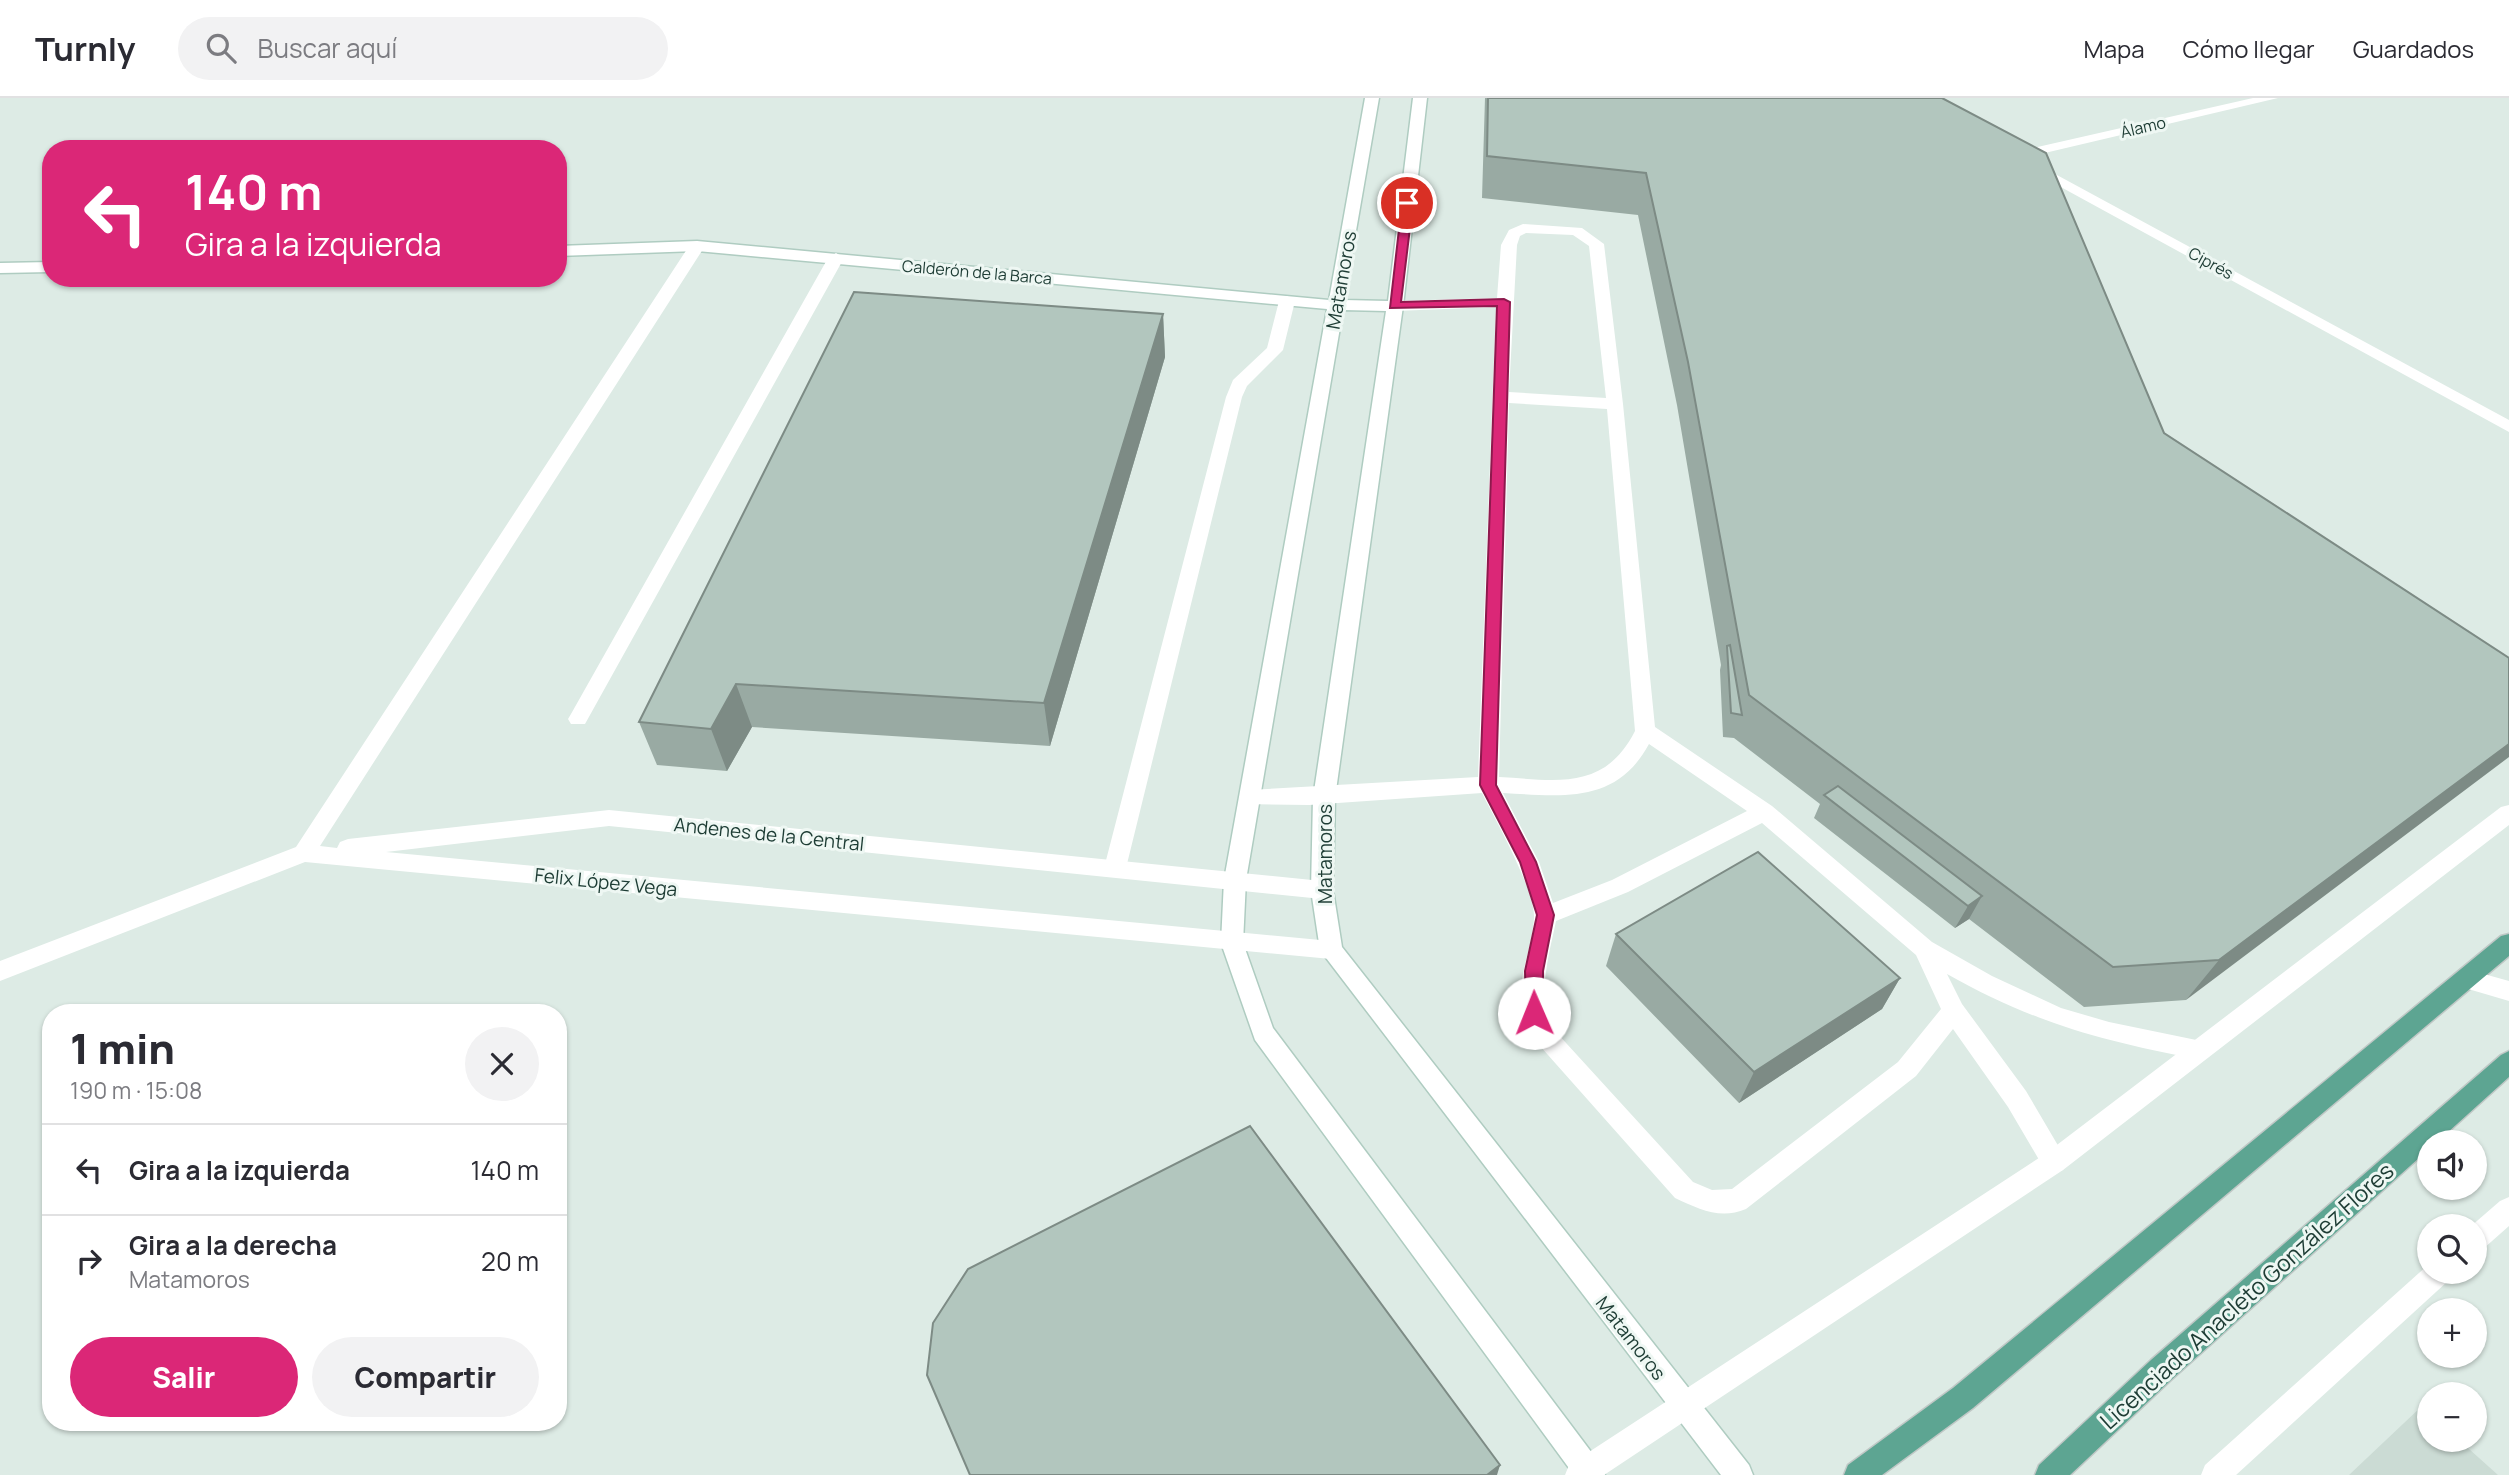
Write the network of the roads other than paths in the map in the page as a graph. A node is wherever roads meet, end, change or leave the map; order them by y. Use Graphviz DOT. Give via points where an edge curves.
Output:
graph roads {
  1 [pos="1372,98"];
  2 [pos="1420,98"];
  3 [pos="2271,98"];
  4 [pos="2009,152"];
  5 [pos="697,246"];
  6 [pos="567,251"];
  7 [pos="836,258"];
  8 [pos="42,267"];
  9 [pos="0,268"];
  10 [pos="1287,301"];
  11 [pos="1504,302"];
  12 [pos="1337,305"];
  13 [pos="1395,306"];
  14 [pos="1502,397"];
  15 [pos="1615,404"];
  16 [pos="2509,427"];
  17 [pos="578,719"];
  18 [pos="1645,730"];
  19 [pos="1488,785"];
  20 [pos="1250,798"];
  21 [pos="1324,798"];
  22 [pos="1764,813"];
  23 [pos="2509,813"];
  24 [pos="304,852"];
  25 [pos="1115,868"];
  26 [pos="1235,880"];
  27 [pos="1322,890"];
  28 [pos="1546,915"];
  29 [pos="1232,943"];
  30 [pos="2509,943"];
  31 [pos="1924,949"];
  32 [pos="1331,950"];
  33 [pos="0,971"];
  34 [pos="2466,979"];
  35 [pos="2509,991"];
  36 [pos="1954,1011"];
  37 [pos="2197,1049"];
  38 [pos="2509,1062"];
  39 [pos="2054,1162"];
  40 [pos="2509,1209"];
  41 [pos="2487,1228"];
  42 [pos="2426,1284"];
  43 [pos="1685,1408"];
  44 [pos="1585,1473"];
  45 [pos="1739,1475"];
  46 [pos="1858,1475"];
  47 [pos="2049,1475"];
  48 [pos="2215,1475"];
  1 -- 12 [label="street, Matamoros"];
  2 -- 13 [label="street, Matamoros"];
  3 -- 4 [label="street, Álamo"];
  4 -- 16 [label="street, Ciprés"];
  5 -- 6 [label="street, Calderón de la Barca"];
  5 -- 7 [label="street, Calderón de la Barca"];
  5 -- 24 [label="street"];
  7 -- 10 [label="street, Calderón de la Barca"];
  7 -- 17 [label="street"];
  8 -- 9 [label="street"];
  10 -- 12 [label="street, Calderón de la Barca"];
  10 -- 25 [label="street" via="1275,350 1240,384 1234,397"];
  11 -- 13 [label="street, Calderón de la Barca"];
  11 -- 14 [label="street"];
  11 -- 15 [label="street" via="1514,233 1523,228 1577,231 1589,236 1596,244"];
  12 -- 13 [label="street, Calderón de la Barca"];
  12 -- 20 [label="street, Matamoros"];
  13 -- 21 [label="street, Matamoros"];
  14 -- 15 [label="street"];
  14 -- 19 [label="street"];
  15 -- 18 [label="street"];
  18 -- 19 [label="street" via="1628,762 1604,779 1562,788"];
  18 -- 22 [label="street"];
  19 -- 21 [label="street"];
  19 -- 28 [label="street" via="1528,862"];
  20 -- 21 [label="street"];
  20 -- 26 [label="street, Matamoros"];
  21 -- 27 [label="street, Matamoros"];
  22 -- 28 [label="street" via="1620,886"];
  22 -- 31 [label="street"];
  23 -- 37 [label="street"];
  24 -- 25 [label="street, Andenes de la Central" via="609,818"];
  24 -- 29 [label="street, Felix López Vega"];
  24 -- 33 [label="street, Felix López Vega"];
  25 -- 26 [label="street, Andenes de la Central"];
  26 -- 27 [label="street, Andenes de la Central"];
  26 -- 29 [label="street, Matamoros"];
  27 -- 32 [label="street, Matamoros"];
  28 -- 36 [label="street" via="1534,971 1534,1013 1548,1039 1684,1190 1711,1202 1737,1201 1907,1069"];
  29 -- 32 [label="street, Felix López Vega"];
  29 -- 44 [label="street, Matamoros" via="1263,1033"];
  30 -- 34 [label="main road"];
  31 -- 36 [label="street"];
  31 -- 37 [label="street" via="2056,1016 2109,1032"];
  32 -- 43 [label="street, Matamoros"];
  34 -- 35 [label="street"];
  34 -- 46 [label="main road" via="1963,1398"];
  36 -- 39 [label="street" via="2017,1098"];
  37 -- 39 [label="street"];
  38 -- 47 [label="main road, Licenciado Anacleto González Flores"];
  39 -- 43 [label="street"];
  40 -- 41 [label="street"];
  42 -- 48 [label="street"];
  43 -- 44 [label="street"];
  43 -- 45 [label="street, Matamoros"];
}
